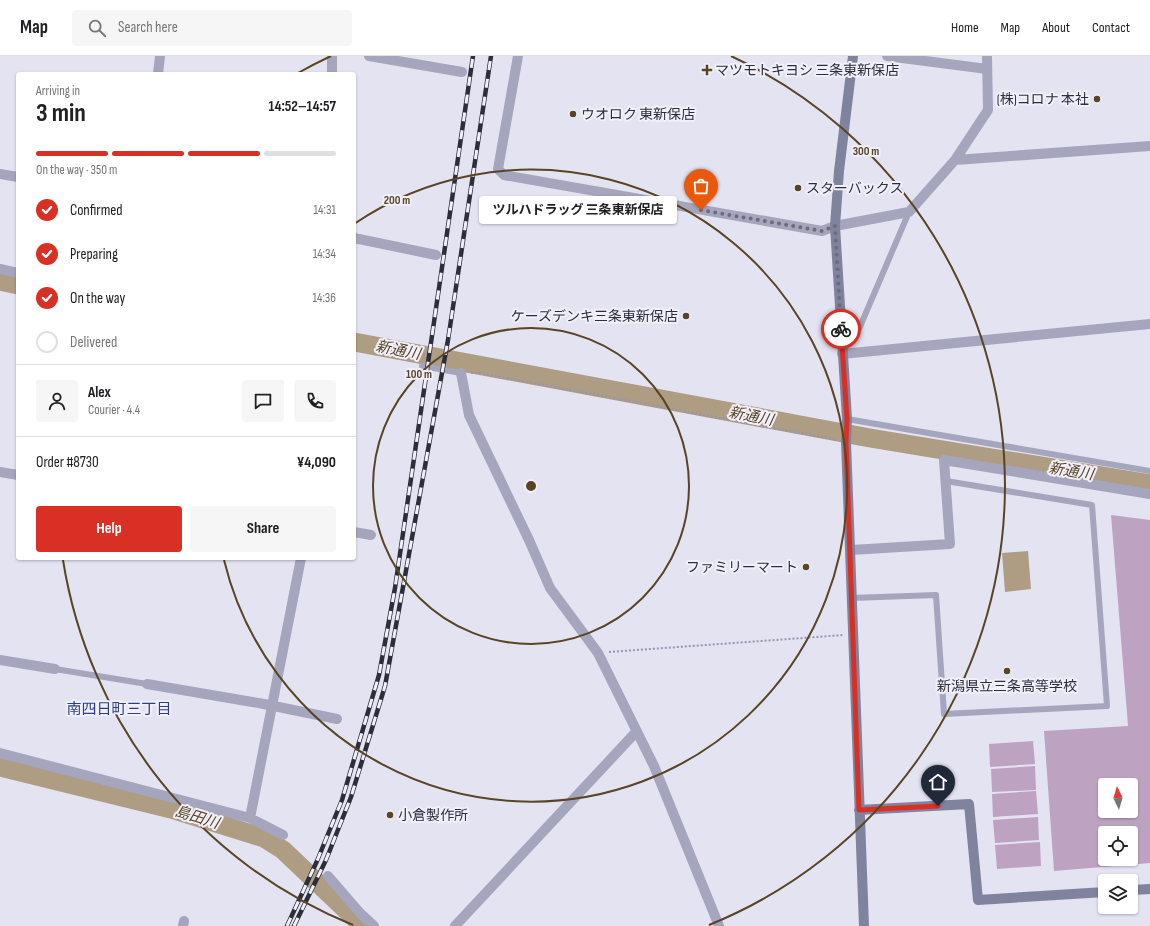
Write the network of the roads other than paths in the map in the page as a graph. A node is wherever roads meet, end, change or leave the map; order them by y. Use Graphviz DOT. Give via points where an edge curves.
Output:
graph roads {
  1 [pos="160,56"];
  2 [pos="332,56"];
  3 [pos="369,56"];
  4 [pos="518,56"];
  5 [pos="853,56"];
  6 [pos="888,56"];
  7 [pos="987,56"];
  8 [pos="987,69"];
  9 [pos="158,72"];
  10 [pos="332,72"];
  11 [pos="462,72"];
  12 [pos="1150,146"];
  13 [pos="955,160"];
  14 [pos="0,174"];
  15 [pos="16,177"];
  16 [pos="909,212"];
  17 [pos="835,226"];
  18 [pos="356,238"];
  19 [pos="436,255"];
  20 [pos="0,270"];
  21 [pos="16,273"];
  22 [pos="1150,324"];
  23 [pos="842,341"];
  24 [pos="842,354"];
  25 [pos="422,366"];
  26 [pos="461,373"];
  27 [pos="847,422"];
  28 [pos="1150,471"];
  29 [pos="0,472"];
  30 [pos="16,475"];
  31 [pos="946,481"];
  32 [pos="1150,494"];
  33 [pos="356,532"];
  34 [pos="371,535"];
  35 [pos="851,550"];
  36 [pos="302,560"];
  37 [pos="852,598"];
  38 [pos="0,660"];
  39 [pos="55,669"];
  40 [pos="147,684"];
  41 [pos="273,707"];
  42 [pos="337,719"];
  43 [pos="636,732"];
  44 [pos="0,753"];
  45 [pos="859,810"];
  46 [pos="250,818"];
  47 [pos="282,835"];
  48 [pos="328,876"];
  49 [pos="1150,889"];
  50 [pos="1138,890"];
  51 [pos="1098,892"];
  52 [pos="374,926"];
  53 [pos="455,926"];
  54 [pos="720,926"];
  55 [pos="864,926"];
  1 -- 9 [label="street"];
  2 -- 10 [label="street"];
  3 -- 11 [label="street"];
  4 -- 17 [label="street" via="498,169 504,175 822,231"];
  5 -- 17 [label="street"];
  6 -- 8 [label="street"];
  7 -- 8 [label="street"];
  8 -- 13 [label="street" via="988,110"];
  12 -- 13 [label="street"];
  13 -- 16 [label="street"];
  14 -- 15 [label="street"];
  16 -- 17 [label="street"];
  16 -- 23 [label="lane" via="859,329"];
  17 -- 23 [label="street"];
  18 -- 19 [label="street"];
  20 -- 21 [label="street"];
  22 -- 24 [label="street"];
  23 -- 24 [label="street"];
  24 -- 27 [label="street"];
  25 -- 26 [label="lane"];
  26 -- 43 [label="street" via="469,415 550,588 598,653"];
  27 -- 28 [label="lane"];
  27 -- 35 [label="street"];
  29 -- 30 [label="street"];
  31 -- 32 [label="street" via="944,460"];
  31 -- 35 [label="street" via="950,544"];
  31 -- 37 [label="lane" via="1092,505 1107,706 944,714 936,595"];
  33 -- 34 [label="street"];
  35 -- 37 [label="street"];
  36 -- 41 [label="street"];
  37 -- 45 [label="street"];
  38 -- 39 [label="street"];
  39 -- 40 [label="lane"];
  40 -- 41 [label="street"];
  41 -- 42 [label="street"];
  41 -- 46 [label="street"];
  43 -- 53 [label="street"];
  43 -- 54 [label="street" via="654,766"];
  44 -- 46 [label="street"];
  45 -- 51 [label="street" via="969,804 978,900"];
  45 -- 55 [label="street"];
  46 -- 47 [label="street"];
  48 -- 52 [label="street"];
  49 -- 50 [label="street"];
}
